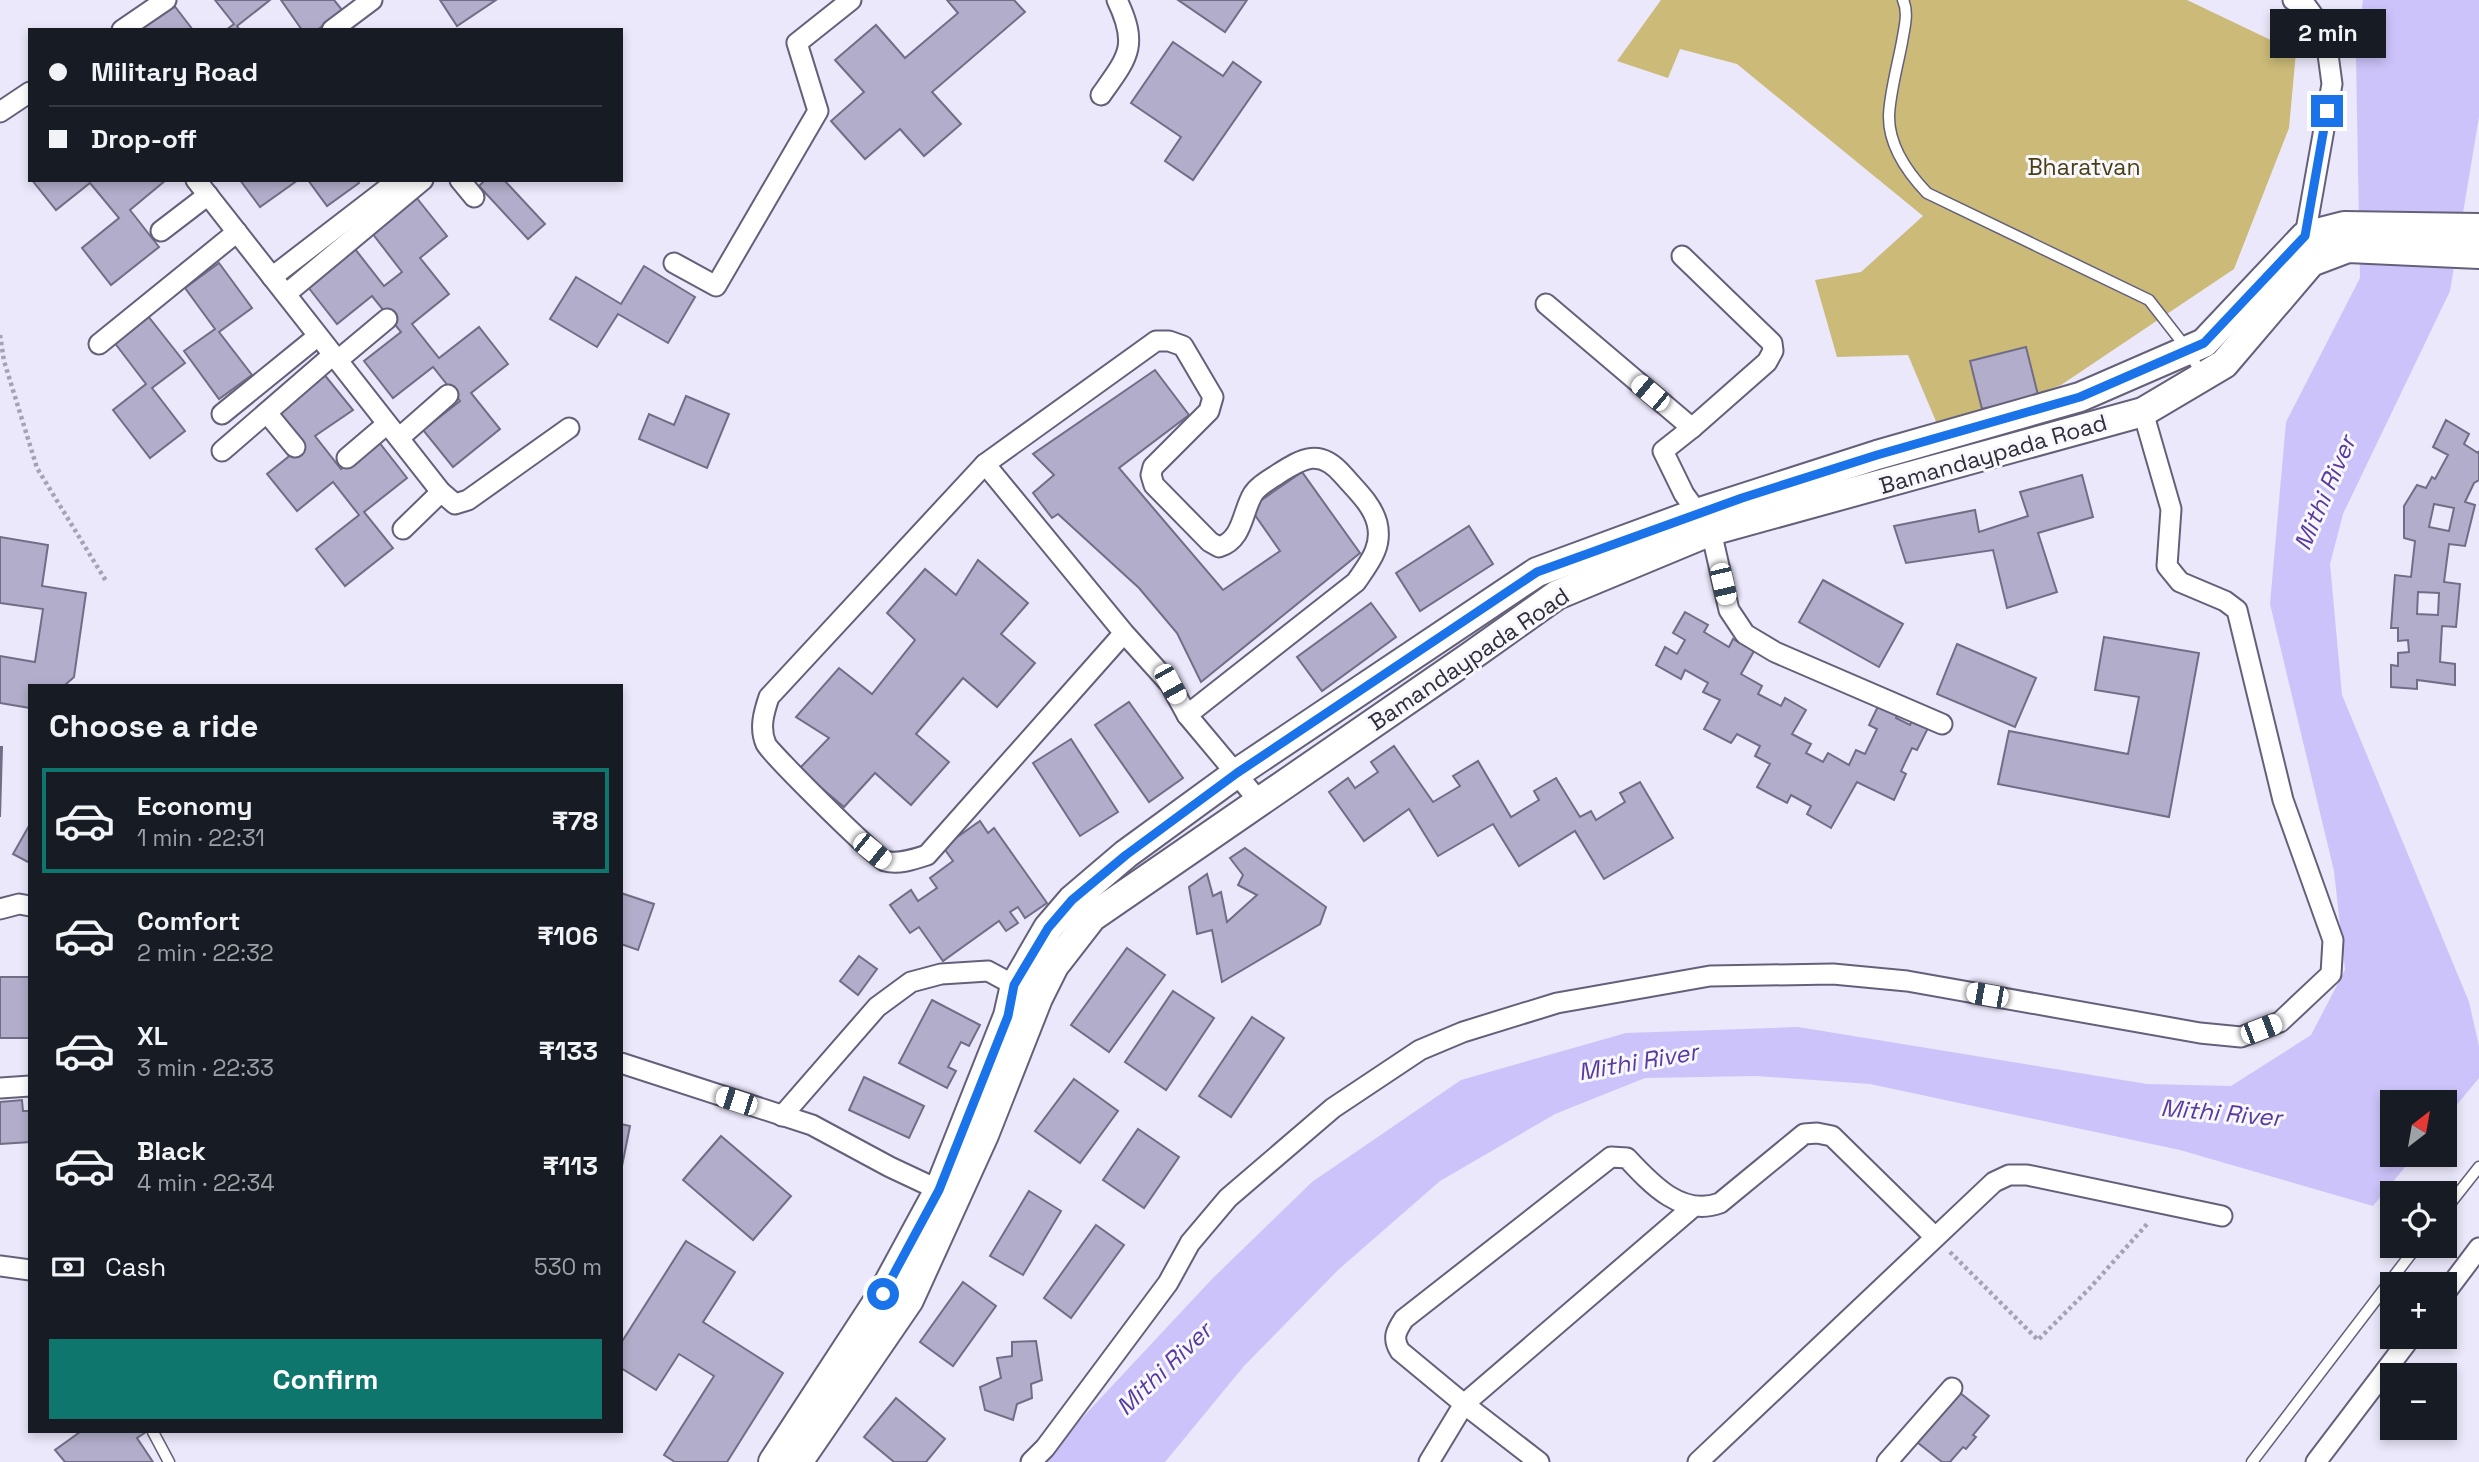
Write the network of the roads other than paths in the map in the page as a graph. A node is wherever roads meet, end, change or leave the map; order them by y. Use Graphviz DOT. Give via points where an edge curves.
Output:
graph roads {
  1 [pos="166,0"];
  2 [pos="372,0"];
  3 [pos="851,0"];
  4 [pos="1117,0"];
  5 [pos="1903,0"];
  6 [pos="2303,2"];
  7 [pos="125,28"];
  8 [pos="335,28"];
  9 [pos="28,93"];
  10 [pos="1101,95"];
  11 [pos="0,112"];
  12 [pos="395,182"];
  13 [pos="421,182"];
  14 [pos="462,182"];
  15 [pos="202,188"];
  16 [pos="474,197"];
  17 [pos="2479,228"];
  18 [pos="160,231"];
  19 [pos="237,232"];
  20 [pos="2346,237"];
  21 [pos="2308,249"];
  22 [pos="2479,254"];
  23 [pos="1682,256"];
  24 [pos="674,263"];
  25 [pos="272,277"];
  26 [pos="286,294"];
  27 [pos="1546,304"];
  28 [pos="387,319"];
  29 [pos="318,336"];
  30 [pos="99,344"];
  31 [pos="2188,351"];
  32 [pos="335,358"];
  33 [pos="2203,377"];
  34 [pos="449,395"];
  35 [pos="2143,412"];
  36 [pos="267,413"];
  37 [pos="222,414"];
  38 [pos="569,428"];
  39 [pos="1692,428"];
  40 [pos="393,431"];
  41 [pos="295,447"];
  42 [pos="222,451"];
  43 [pos="347,458"];
  44 [pos="985,464"];
  45 [pos="1838,482"];
  46 [pos="441,492"];
  47 [pos="1704,522"];
  48 [pos="403,529"];
  49 [pos="1124,633"];
  50 [pos="1187,715"];
  51 [pos="1320,717"];
  52 [pos="1942,724"];
  53 [pos="1341,745"];
  54 [pos="1237,773"];
  55 [pos="1259,801"];
  56 [pos="28,906"];
  57 [pos="1082,908"];
  58 [pos="0,909"];
  59 [pos="1026,991"];
  60 [pos="623,1064"];
  61 [pos="28,1086"];
  62 [pos="0,1088"];
  63 [pos="782,1116"];
  64 [pos="975,1130"];
  65 [pos="2479,1167"];
  66 [pos="939,1190"];
  67 [pos="2457,1195"];
  68 [pos="1693,1208"];
  69 [pos="2222,1216"];
  70 [pos="1935,1237"];
  71 [pos="2479,1248"];
  72 [pos="2408,1258"];
  73 [pos="0,1266"];
  74 [pos="28,1270"];
  75 [pos="2457,1277"];
  76 [pos="2402,1349"];
  77 [pos="839,1383"];
  78 [pos="1952,1388"];
  79 [pos="1464,1404"];
  80 [pos="154,1433"];
  81 [pos="169,1462"];
  82 [pos="773,1462"];
  83 [pos="799,1462"];
  84 [pos="1031,1462"];
  85 [pos="1429,1462"];
  86 [pos="1539,1462"];
  87 [pos="1698,1462"];
  88 [pos="1887,1462"];
  89 [pos="2252,1462"];
  90 [pos="2316,1462"];
  1 -- 7 [label="street"];
  2 -- 8 [label="street"];
  3 -- 24 [label="street" via="797,43 818,111 716,286"];
  4 -- 10 [label="street" via="1130,43 1125,61"];
  5 -- 31 [label="lane" via="1904,32 1889,118 1907,172 1927,193 2150,300"];
  6 -- 21 [label="street" via="2325,32 2332,84"];
  9 -- 11 [label="street"];
  12 -- 25 [label="street"];
  13 -- 26 [label="street"];
  14 -- 16 [label="street"];
  15 -- 18 [label="street"];
  15 -- 19 [label="street"];
  17 -- 20 [label="street"];
  19 -- 25 [label="street"];
  19 -- 30 [label="street"];
  20 -- 21 [label="street"];
  20 -- 22 [label="street"];
  21 -- 31 [label="street" via="2204,343"];
  21 -- 33 [label="street, Bamandaypada Road" via="2224,364"];
  23 -- 39 [label="street" via="1772,343 1773,351 1768,362"];
  25 -- 26 [label="street"];
  26 -- 29 [label="street"];
  27 -- 39 [label="street"];
  28 -- 32 [label="street"];
  29 -- 32 [label="street"];
  29 -- 37 [label="street"];
  31 -- 33 [label="lane"];
  31 -- 45 [label="street" via="2080,397"];
  32 -- 36 [label="street"];
  32 -- 40 [label="street"];
  33 -- 35 [label="street, Bamandaypada Road"];
  34 -- 40 [label="street"];
  35 -- 45 [label="street, Bamandaypada Road"];
  35 -- 84 [label="street" via="2171,509 2166,566 2180,582 2237,610 2283,800 2333,940 2331,974 2280,1022 2241,1037 1907,981 1833,974 1710,975 1557,1003 1463,1032 1420,1050 1333,1108 1228,1198 1190,1243 1168,1283"];
  36 -- 41 [label="street"];
  36 -- 42 [label="street"];
  38 -- 46 [label="street" via="468,500 455,504"];
  39 -- 47 [label="street" via="1663,452"];
  40 -- 43 [label="street"];
  40 -- 46 [label="street"];
  44 -- 49 [label="street"];
  44 -- 49 [label="street" via="769,697 762,720 766,745 884,861 909,861 927,855"];
  44 -- 50 [label="street" via="1156,341 1169,341 1183,346 1213,397 1209,411 1153,467 1151,475 1154,485 1210,542 1226,545 1242,525 1253,495 1301,459 1316,458 1335,465 1374,511 1380,535 1374,556 1356,582"];
  45 -- 47 [label="street"];
  46 -- 48 [label="street"];
  47 -- 51 [label="street" via="1537,572"];
  47 -- 52 [label="street" via="1729,610 1745,634 1775,652"];
  47 -- 53 [label="street, Bamandaypada Road" via="1557,595"];
  49 -- 50 [label="street" via="1170,684"];
  50 -- 54 [label="street"];
  51 -- 53 [label="street"];
  51 -- 54 [label="street"];
  53 -- 55 [label="street, Bamandaypada Road"];
  54 -- 55 [label="street"];
  54 -- 57 [label="street" via="1126,855"];
  55 -- 57 [label="street, Bamandaypada Road"];
  56 -- 58 [label="street"];
  57 -- 59 [label="street" via="1048,928 1043,961"];
  59 -- 63 [label="street" via="988,971 941,974 911,982 877,1007"];
  59 -- 64 [label="street" via="1008,1016"];
  60 -- 63 [label="street"];
  61 -- 62 [label="street"];
  63 -- 66 [label="street" via="811,1125"];
  64 -- 66 [label="street"];
  64 -- 77 [label="street" via="909,1300"];
  65 -- 67 [label="lane"];
  66 -- 77 [label="street"];
  68 -- 70 [label="street" via="1720,1203 1804,1134 1817,1133 1832,1136"];
  68 -- 79 [label="street"];
  68 -- 79 [label="street" via="1653,1183 1628,1158 1611,1157 1404,1319 1395,1342"];
  69 -- 70 [label="street" via="2009,1175 1994,1182"];
  70 -- 87 [label="street"];
  71 -- 75 [label="street"];
  72 -- 89 [label="lane"];
  73 -- 74 [label="street"];
  76 -- 90 [label="street"];
  77 -- 82 [label="street"];
  77 -- 83 [label="street"];
  78 -- 88 [label="street"];
  79 -- 85 [label="street"];
  79 -- 86 [label="street"];
  80 -- 81 [label="lane"];
}
